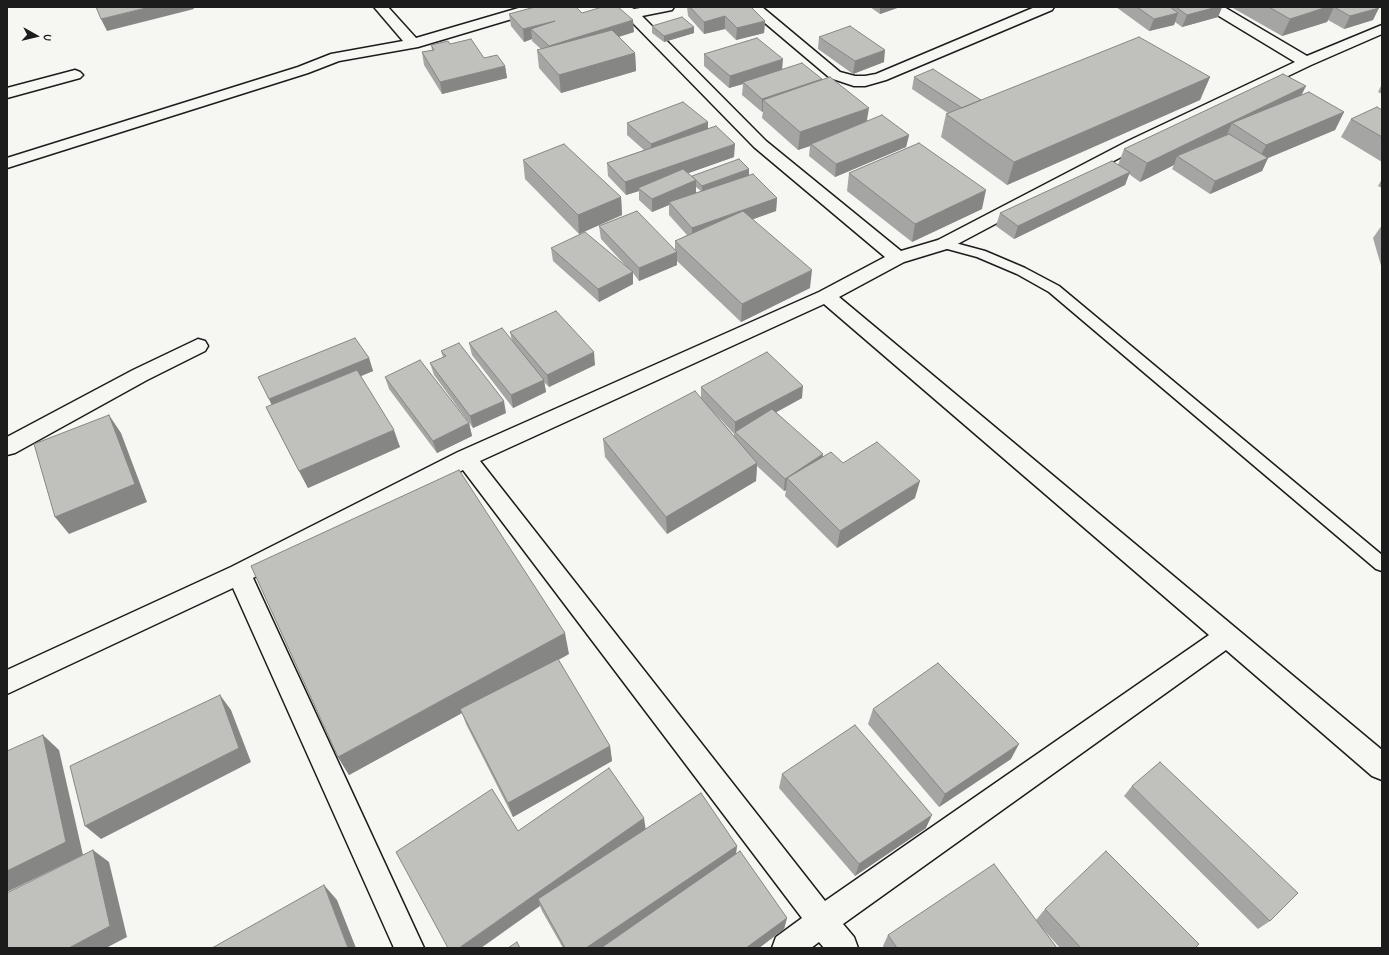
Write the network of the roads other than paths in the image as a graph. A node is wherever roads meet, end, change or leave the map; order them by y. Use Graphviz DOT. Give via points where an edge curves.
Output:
graph roads {
  1 [pos="381,7"];
  2 [pos="537,7"];
  3 [pos="667,7"];
  4 [pos="753,7"];
  5 [pos="1047,7"];
  6 [pos="1214,7"];
  7 [pos="626,11"];
  8 [pos="1382,29"];
  9 [pos="413,44"];
  10 [pos="1306,62"];
  11 [pos="75,75"];
  12 [pos="7,93"];
  13 [pos="7,163"];
  14 [pos="944,244"];
  15 [pos="898,258"];
  16 [pos="826,296"];
  17 [pos="198,346"];
  18 [pos="7,447"];
  19 [pos="466,458"];
  20 [pos="1382,564"];
  21 [pos="239,574"];
  22 [pos="1227,636"];
  23 [pos="7,682"];
  24 [pos="1382,767"];
  25 [pos="823,920"];
  26 [pos="409,948"];
  27 [pos="787,948"];
  28 [pos="843,948"];
  1 -- 9 [label="street"];
  2 -- 9 [label="street"];
  3 -- 7 [label="street"];
  4 -- 5 [label="street" via="835,75 854,81 865,81"];
  6 -- 10 [label="street"];
  7 -- 15 [label="street" via="760,144"];
  8 -- 10 [label="street"];
  9 -- 13 [label="street" via="336,58"];
  10 -- 14 [label="street" via="1134,144"];
  11 -- 12 [label="street"];
  14 -- 15 [label="street"];
  14 -- 20 [label="lane" via="981,254 1054,289"];
  15 -- 16 [label="street"];
  16 -- 19 [label="street"];
  16 -- 22 [label="street"];
  17 -- 18 [label="street"];
  19 -- 21 [label="street"];
  19 -- 25 [label="street"];
  21 -- 23 [label="street"];
  21 -- 26 [label="street"];
  22 -- 24 [label="street"];
  22 -- 25 [label="street"];
  25 -- 27 [label="street"];
  25 -- 28 [label="street"];
}
